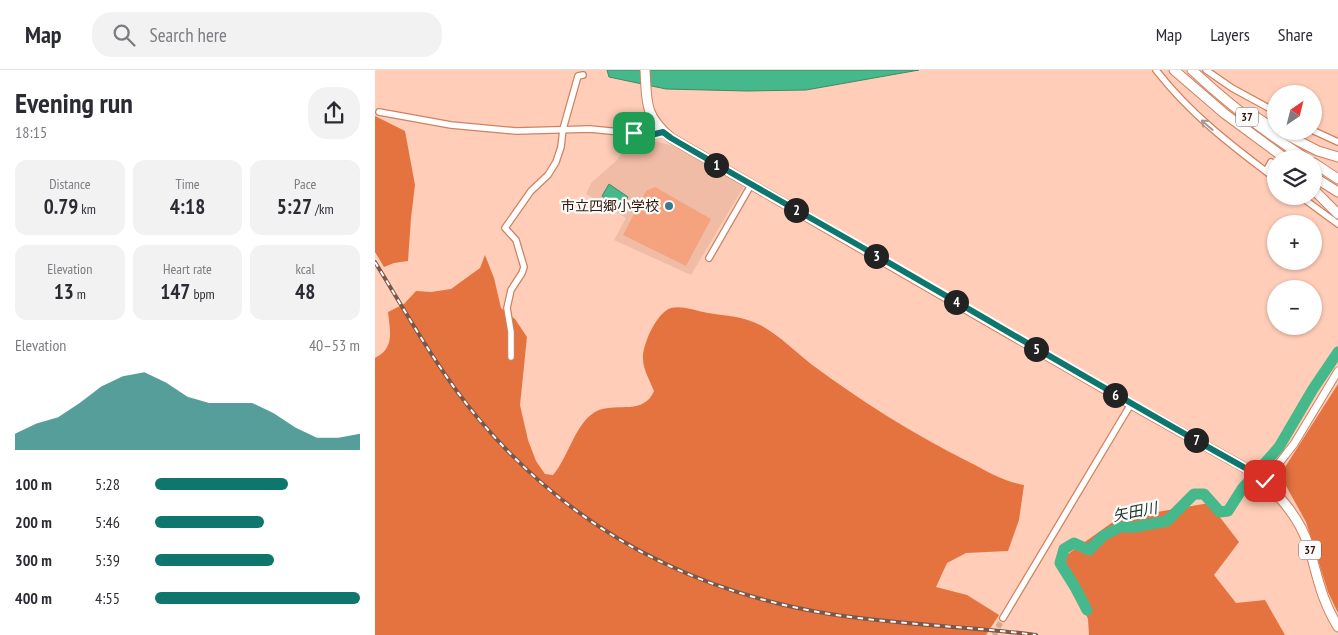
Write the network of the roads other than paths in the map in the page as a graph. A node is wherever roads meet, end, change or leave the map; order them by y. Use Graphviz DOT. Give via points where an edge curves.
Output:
graph roads {
  1 [pos="645,70"];
  2 [pos="1156,70"];
  3 [pos="1174,70"];
  4 [pos="1206,70"];
  5 [pos="1193,71"];
  6 [pos="583,75"];
  7 [pos="1194,89"];
  8 [pos="1267,108"];
  9 [pos="379,112"];
  10 [pos="1267,120"];
  11 [pos="563,128"];
  12 [pos="663,132"];
  13 [pos="1323,135"];
  14 [pos="1299,140"];
  15 [pos="1338,142"];
  16 [pos="1273,150"];
  17 [pos="1294,150"];
  18 [pos="1267,155"];
  19 [pos="1338,158"];
  20 [pos="1322,168"];
  21 [pos="1266,171"];
  22 [pos="1338,179"];
  23 [pos="1322,182"];
  24 [pos="751,185"];
  25 [pos="1338,192"];
  26 [pos="1322,198"];
  27 [pos="1312,205"];
  28 [pos="1338,214"];
  29 [pos="1338,224"];
  30 [pos="709,258"];
  31 [pos="511,357"];
  32 [pos="1338,371"];
  33 [pos="1131,404"];
  34 [pos="1265,481"];
  35 [pos="1003,618"];
  36 [pos="1338,628"];
  1 -- 12 [label="main road, 37" via="651,116"];
  21 -- 2 [label="street, one-way" via="1197,116"];
  3 -- 7 [label="main road, 37"];
  4 -- 8 [label="street"];
  5 -- 10 [label="main road"];
  5 -- 17 [label="main road, 37" via="1236,109"];
  6 -- 11 [label="street" via="578,76"];
  7 -- 16 [label="main road, 37"];
  7 -- 18 [label="main road"];
  9 -- 11 [label="street" via="451,126 540,131"];
  11 -- 12 [label="street" via="651,135"];
  11 -- 31 [label="street" via="561,147 549,175 531,192 505,228 517,240 523,267 511,290 507,308"];
  12 -- 24 [label="main road, 37"];
  13 -- 15 [label="street"];
  14 -- 19 [label="main road"];
  20 -- 22 [label="main road"];
  23 -- 25 [label="main road"];
  24 -- 30 [label="street"];
  24 -- 33 [label="main road, 37"];
  26 -- 28 [label="main road"];
  27 -- 29 [label="street"];
  32 -- 34 [label="street" via="1294,444"];
  33 -- 34 [label="main road, 37"];
  33 -- 35 [label="street"];
  34 -- 36 [label="main road, 37" via="1300,527 1319,589"];
}
